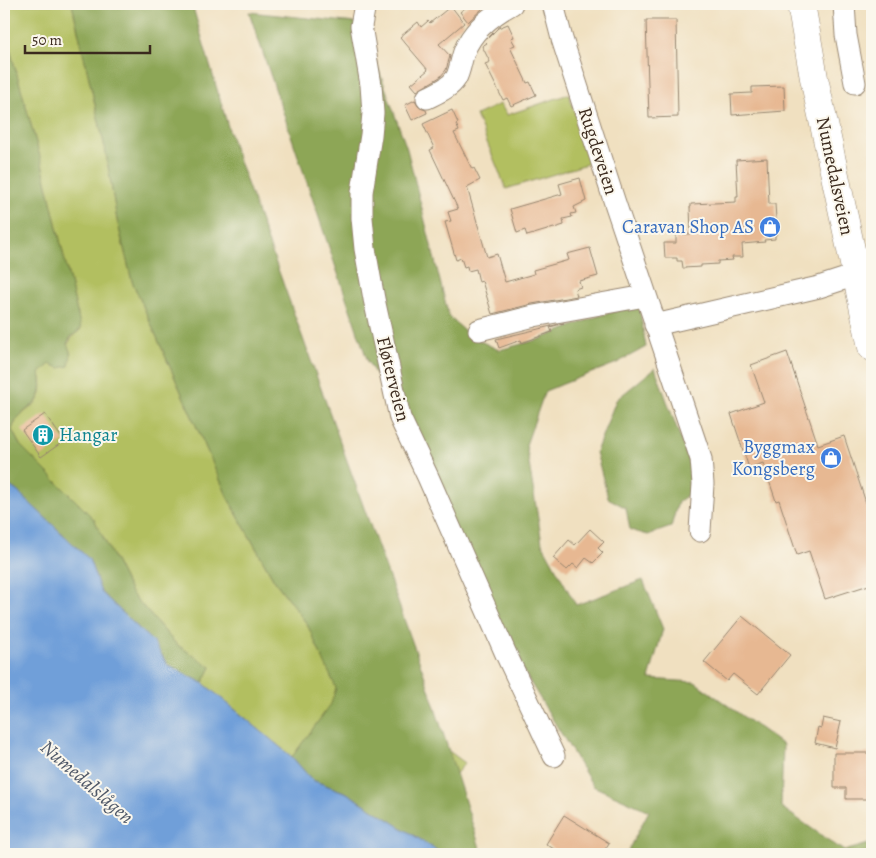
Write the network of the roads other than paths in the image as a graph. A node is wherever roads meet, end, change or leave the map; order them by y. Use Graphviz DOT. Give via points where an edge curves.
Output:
graph roads {
  1 [pos="365,4"];
  2 [pos="512,4"];
  3 [pos="553,4"];
  4 [pos="801,4"];
  5 [pos="844,4"];
  6 [pos="855,83"];
  7 [pos="427,98"];
  8 [pos="856,276"];
  9 [pos="645,296"];
  10 [pos="655,325"];
  11 [pos="479,330"];
  12 [pos="872,347"];
  13 [pos="700,531"];
  14 [pos="554,756"];
  1 -- 14 [label="street, Fløterveien" via="361,26 373,113 362,192 362,218 372,291 400,418"];
  2 -- 7 [label="street" via="479,28 470,39 456,78"];
  3 -- 9 [label="street, Rugdeveien"];
  4 -- 8 [label="main road, Numedalsveien"];
  5 -- 6 [label="street"];
  8 -- 10 [label="street"];
  8 -- 12 [label="main road, Numedalsveien"];
  9 -- 10 [label="street, Rugdeveien"];
  9 -- 11 [label="street" via="534,316"];
  10 -- 13 [label="street, Rugdeveien" via="702,460 704,484"];
}
